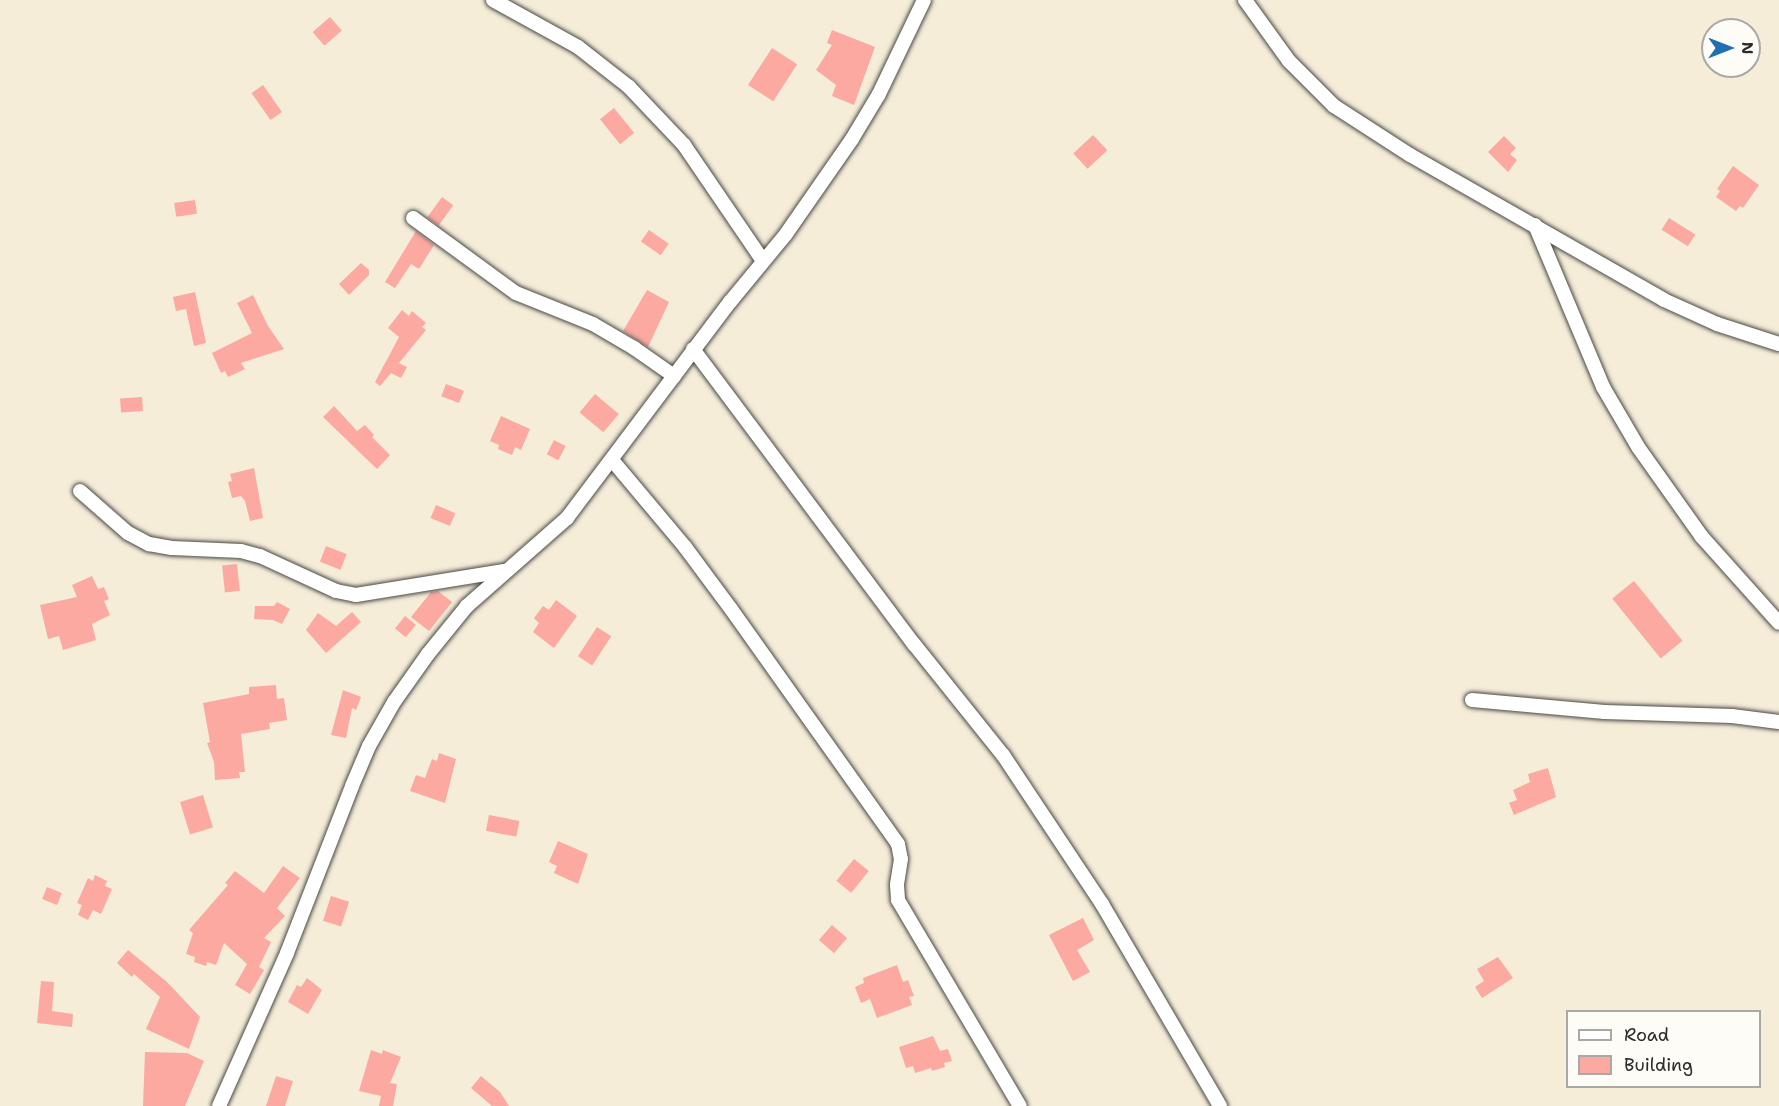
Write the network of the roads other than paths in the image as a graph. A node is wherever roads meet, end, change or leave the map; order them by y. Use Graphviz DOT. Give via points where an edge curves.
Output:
graph roads {
  1 [pos="493,0"];
  2 [pos="924,0"];
  3 [pos="1245,0"];
  4 [pos="413,218"];
  5 [pos="1535,225"];
  6 [pos="763,261"];
  7 [pos="1779,344"];
  8 [pos="693,349"];
  9 [pos="674,376"];
  10 [pos="612,460"];
  11 [pos="80,491"];
  12 [pos="504,572"];
  13 [pos="1779,623"];
  14 [pos="1472,700"];
  15 [pos="1779,722"];
  16 [pos="219,1106"];
  17 [pos="1020,1106"];
  18 [pos="1220,1106"];
  1 -- 6 [label="street" via="578,47 629,87 684,145"];
  2 -- 6 [label="street" via="879,94 852,139 826,180"];
  3 -- 5 [label="street" via="1289,61 1334,106 1410,155"];
  4 -- 9 [label="street" via="516,293 593,324"];
  5 -- 7 [label="street" via="1664,300 1717,324"];
  5 -- 13 [label="street" via="1603,387 1638,447 1702,537"];
  6 -- 8 [label="street"];
  8 -- 9 [label="street"];
  8 -- 18 [label="street" via="914,644 1003,755 1102,904"];
  9 -- 10 [label="street"];
  10 -- 12 [label="street" via="567,518"];
  10 -- 17 [label="street" via="685,547 898,844 898,900"];
  11 -- 12 [label="street" via="128,533 149,544 242,551 336,591 357,595"];
  12 -- 16 [label="street" via="467,606 428,654 381,724"];
  14 -- 15 [label="street"];
}
